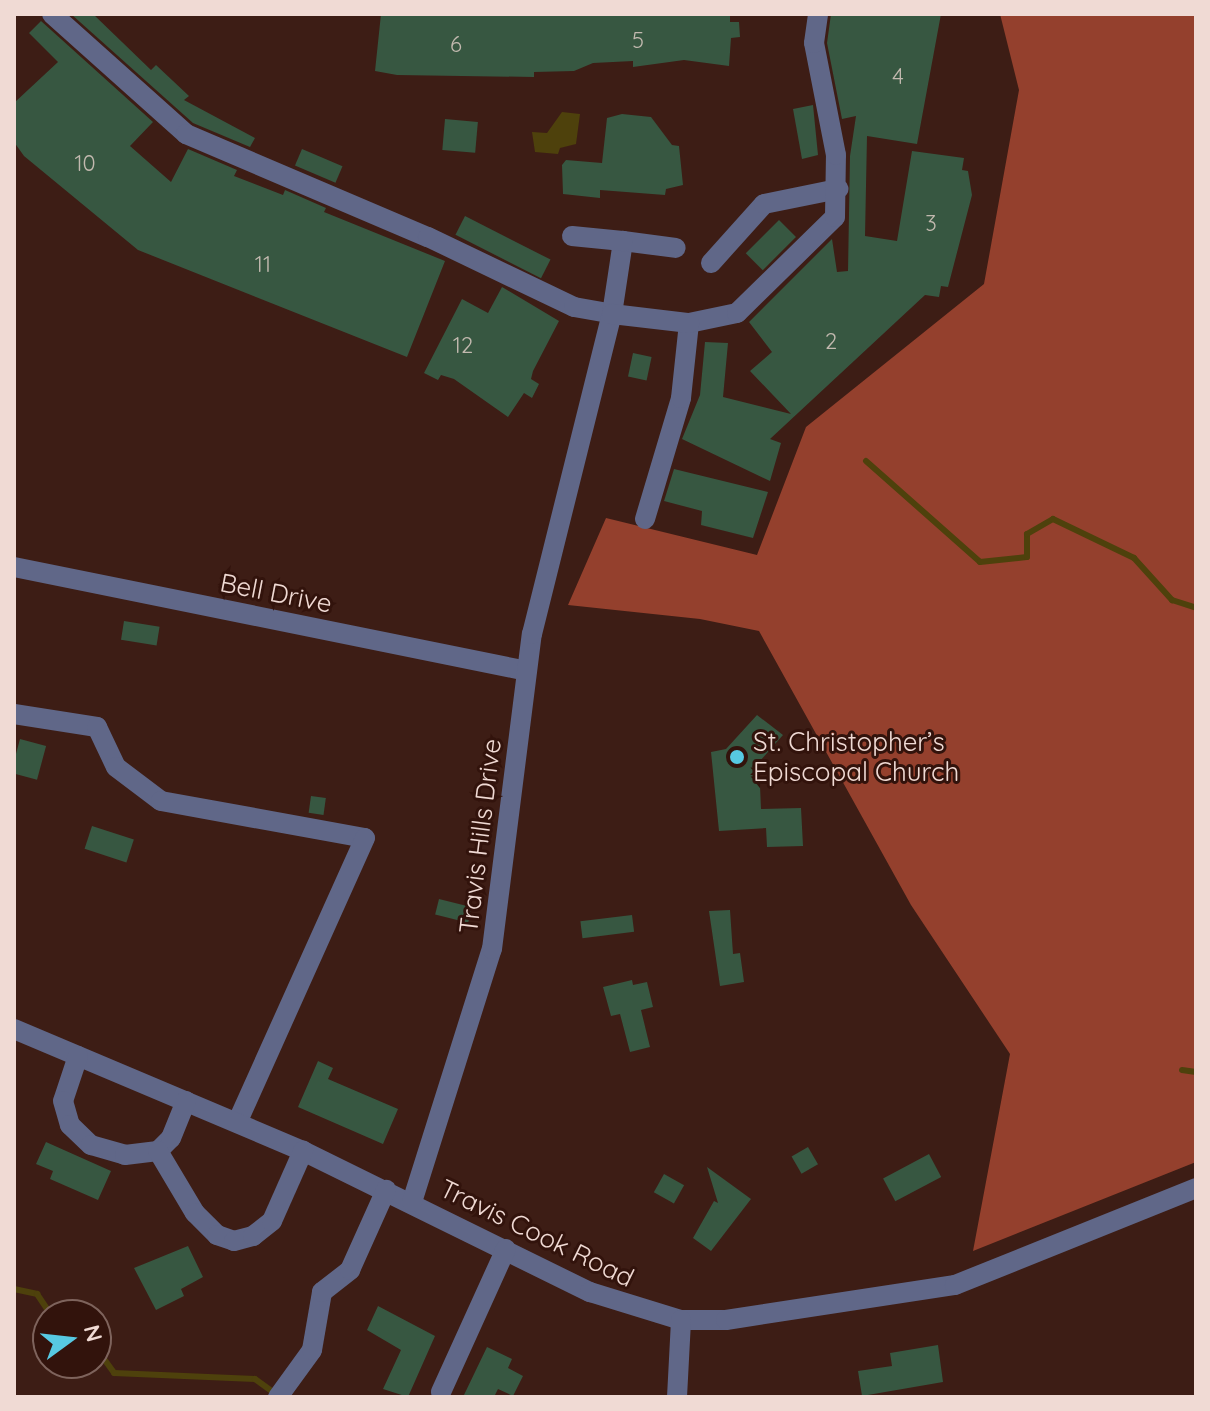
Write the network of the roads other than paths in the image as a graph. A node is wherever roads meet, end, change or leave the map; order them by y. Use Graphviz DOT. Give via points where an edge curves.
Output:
graph roads {
  1 [pos="52,14"];
  2 [pos="818,14"];
  3 [pos="838,189"];
  4 [pos="572,236"];
  5 [pos="623,241"];
  6 [pos="676,248"];
  7 [pos="711,263"];
  8 [pos="612,314"];
  9 [pos="679,322"];
  10 [pos="645,519"];
  11 [pos="14,567"];
  12 [pos="527,671"];
  13 [pos="14,714"];
  14 [pos="14,1029"];
  15 [pos="78,1056"];
  16 [pos="186,1101"];
  17 [pos="237,1123"];
  18 [pos="303,1151"];
  19 [pos="151,1153"];
  20 [pos="1196,1188"];
  21 [pos="386,1190"];
  22 [pos="412,1202"];
  23 [pos="506,1249"];
  24 [pos="681,1320"];
  25 [pos="282,1392"];
  26 [pos="441,1392"];
  27 [pos="677,1397"];
  1 -- 8 [label="street" via="186,134 428,237 574,307"];
  2 -- 3 [label="street" via="814,43"];
  3 -- 7 [label="street" via="764,204"];
  3 -- 9 [label="street" via="835,217 737,313"];
  4 -- 5 [label="street"];
  5 -- 6 [label="street"];
  5 -- 8 [label="street, Travis Hills Drive"];
  8 -- 9 [label="street"];
  8 -- 12 [label="street, Travis Hills Drive"];
  9 -- 10 [label="street" via="681,398"];
  11 -- 12 [label="street, Bell Drive"];
  12 -- 22 [label="street, Travis Hills Drive" via="492,949"];
  13 -- 17 [label="street" via="97,727 116,767 161,801 365,838"];
  14 -- 15 [label="street, Travis Cook Road"];
  15 -- 16 [label="street, Travis Cook Road"];
  15 -- 19 [label="street" via="63,1101 77,1135 110,1153"];
  16 -- 17 [label="street, Travis Cook Road"];
  16 -- 19 [label="street" via="171,1138"];
  17 -- 18 [label="street, Travis Cook Road"];
  18 -- 19 [label="street" via="272,1221 253,1236 234,1241 217,1235 195,1213"];
  18 -- 21 [label="street, Travis Cook Road"];
  20 -- 24 [label="street, Travis Cook Road" via="955,1285 726,1320"];
  21 -- 22 [label="street, Travis Cook Road"];
  21 -- 25 [label="street" via="350,1270 322,1292 312,1350"];
  22 -- 23 [label="street, Travis Cook Road"];
  23 -- 24 [label="street, Travis Cook Road" via="619,1305"];
  23 -- 26 [label="street"];
  24 -- 27 [label="street"];
}
